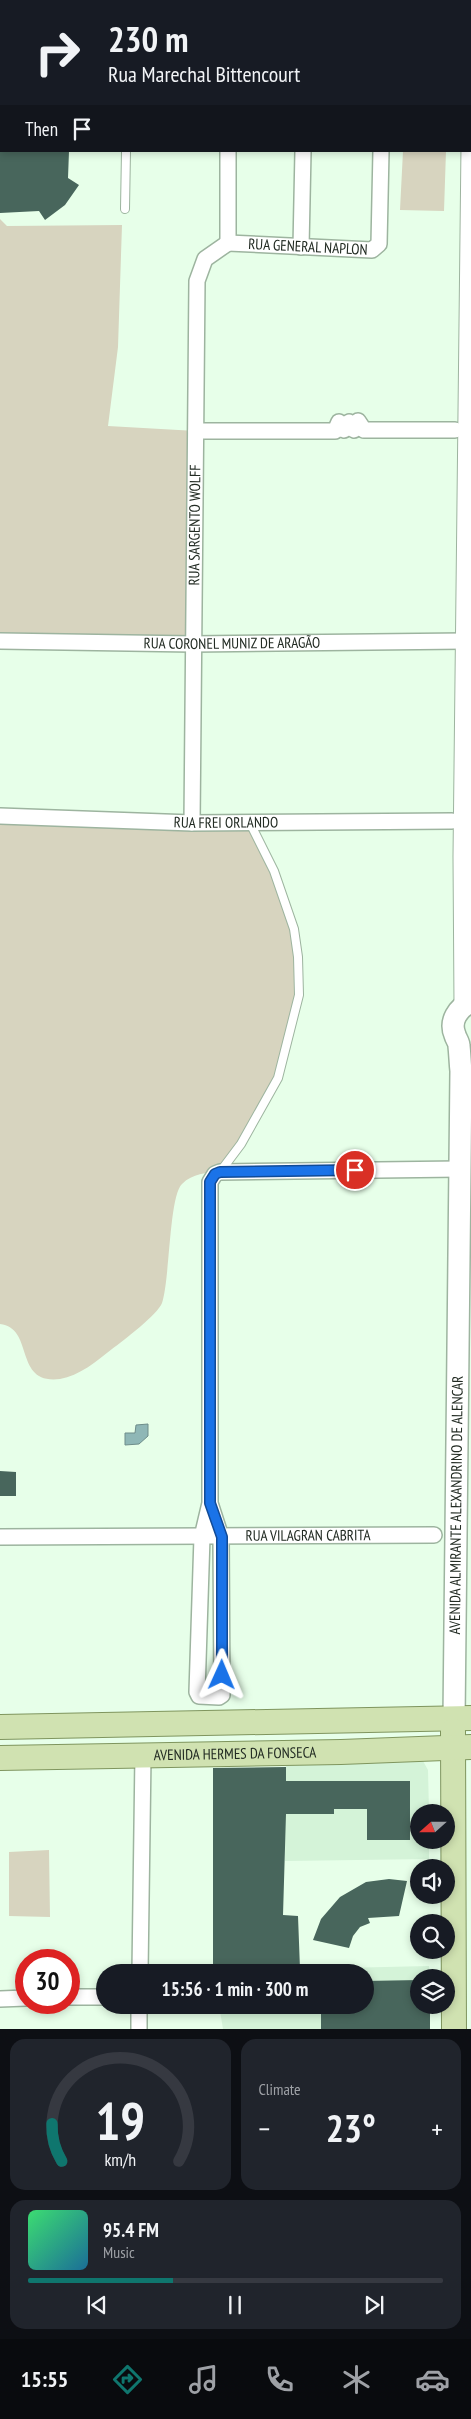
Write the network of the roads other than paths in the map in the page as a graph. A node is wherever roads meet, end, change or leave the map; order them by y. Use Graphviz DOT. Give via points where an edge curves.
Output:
graph roads {
  1 [pos="126,152"];
  2 [pos="228,152"];
  3 [pos="303,152"];
  4 [pos="381,152"];
  5 [pos="471,152"];
  6 [pos="125,209"];
  7 [pos="228,243"];
  8 [pos="301,247"];
  9 [pos="470,291"];
  10 [pos="455,430"];
  11 [pos="196,431"];
  12 [pos="469,489"];
  13 [pos="0,641"];
  14 [pos="466,641"];
  15 [pos="193,644"];
  16 [pos="468,680"];
  17 [pos="0,816"];
  18 [pos="452,821"];
  19 [pos="192,823"];
  20 [pos="250,823"];
  21 [pos="467,857"];
  22 [pos="467,1004"];
  23 [pos="466,1056"];
  24 [pos="460,1169"];
  25 [pos="220,1172"];
  26 [pos="210,1503"];
  27 [pos="434,1535"];
  28 [pos="0,1537"];
  29 [pos="222,1537"];
  30 [pos="202,1538"];
  31 [pos="462,1718"];
  32 [pos="0,1727"];
  33 [pos="462,1747"];
  34 [pos="142,1755"];
  35 [pos="0,1758"];
  36 [pos="140,1964"];
  37 [pos="96,1996"];
  38 [pos="80,1997"];
  39 [pos="0,1998"];
  40 [pos="15,1998"];
  41 [pos="139,2014"];
  42 [pos="139,2029"];
  43 [pos="454,2029"];
  1 -- 6 [label="lane"];
  2 -- 7 [label="street"];
  3 -- 8 [label="street"];
  4 -- 8 [label="street, RUA GENERAL NAPLON" via="380,244 372,250"];
  5 -- 9 [label="street, AVENIDA ALMIRANTE ALEXANDRINO DE ALENCAR"];
  7 -- 8 [label="street, RUA GENERAL NAPLON"];
  7 -- 11 [label="street, RUA SARGENTO WOLFF" via="205,259 197,281"];
  9 -- 12 [label="street, AVENIDA ALMIRANTE ALEXANDRINO DE ALENCAR"];
  10 -- 11 [label="street" via="364,430 358,421 354,430 349,422 344,430 339,422 335,430"];
  11 -- 15 [label="street, RUA SARGENTO WOLFF"];
  12 -- 14 [label="street, AVENIDA ALMIRANTE ALEXANDRINO DE ALENCAR"];
  13 -- 15 [label="street, RUA CORONEL MUNIZ DE ARAGÃO"];
  14 -- 15 [label="street, RUA CORONEL MUNIZ DE ARAGÃO"];
  14 -- 16 [label="street, AVENIDA ALMIRANTE ALEXANDRINO DE ALENCAR"];
  15 -- 19 [label="street, RUA SARGENTO WOLFF"];
  16 -- 21 [label="street, AVENIDA ALMIRANTE ALEXANDRINO DE ALENCAR"];
  17 -- 19 [label="street, RUA FREI ORLANDO"];
  18 -- 20 [label="street, RUA FREI ORLANDO"];
  19 -- 20 [label="street, RUA FREI ORLANDO"];
  20 -- 25 [label="lane" via="274,871 294,929 299,995 278,1078 241,1144"];
  21 -- 22 [label="street, AVENIDA ALMIRANTE ALEXANDRINO DE ALENCAR"];
  22 -- 23 [label="main road, AVENIDA ALMIRANTE ALEXANDRINO DE ALENCAR" via="456,1014 453,1024 454,1034"];
  23 -- 24 [label="main road, AVENIDA ALMIRANTE ALEXANDRINO DE ALENCAR"];
  24 -- 25 [label="street"];
  24 -- 31 [label="main road, AVENIDA ALMIRANTE ALEXANDRINO DE ALENCAR"];
  25 -- 26 [label="street" via="210,1182"];
  26 -- 29 [label="street"];
  26 -- 30 [label="street"];
  27 -- 29 [label="street, RUA VILAGRAN CABRITA"];
  28 -- 30 [label="street, RUA VILAGRAN CABRITA"];
  29 -- 30 [label="street, RUA VILAGRAN CABRITA"];
  29 -- 30 [label="street" via="222,1695 219,1698 199,1696 197,1692"];
  31 -- 32 [label="main road, AVENIDA HERMES DA FONSECA"];
  31 -- 33 [label="main road, AVENIDA ALMIRANTE ALEXANDRINO DE ALENCAR"];
  33 -- 34 [label="main road, AVENIDA HERMES DA FONSECA"];
  33 -- 43 [label="main road, AVENIDA ALMIRANTE ALEXANDRINO DE ALENCAR"];
  34 -- 35 [label="main road, AVENIDA HERMES DA FONSECA"];
  34 -- 36 [label="street"];
  37 -- 38 [label="street"];
  39 -- 40 [label="street"];
  41 -- 42 [label="street"];
}
